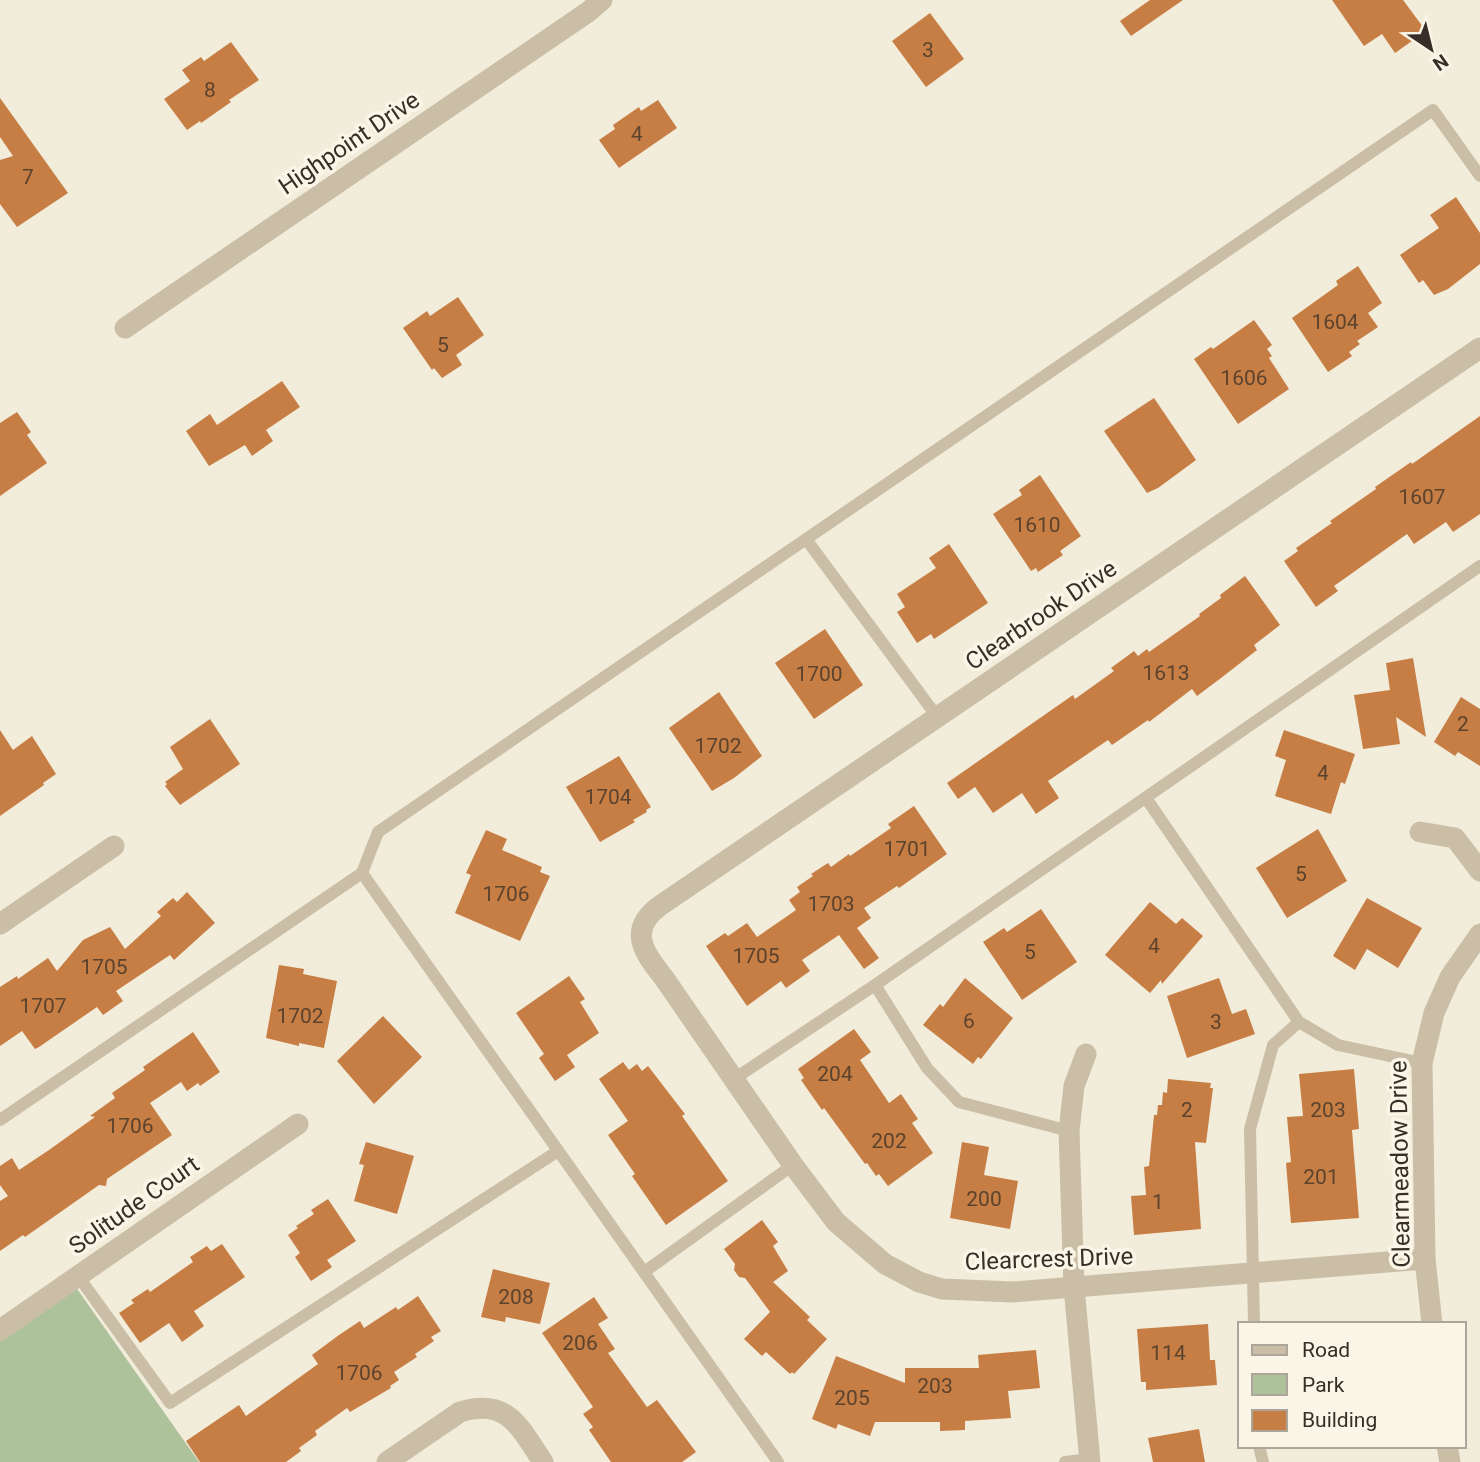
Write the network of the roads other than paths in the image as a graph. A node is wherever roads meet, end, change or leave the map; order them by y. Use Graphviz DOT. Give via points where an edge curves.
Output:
graph roads {
  1 [pos="602,0"];
  2 [pos="1480,176"];
  3 [pos="125,328"];
  4 [pos="1480,348"];
  5 [pos="806,539"];
  6 [pos="1477,573"];
  7 [pos="938,718"];
  8 [pos="1146,797"];
  9 [pos="1420,832"];
  10 [pos="114,846"];
  11 [pos="1480,871"];
  12 [pos="362,873"];
  13 [pos="0,924"];
  14 [pos="641,933"];
  15 [pos="1480,934"];
  16 [pos="875,985"];
  17 [pos="1299,1022"];
  18 [pos="1086,1054"];
  19 [pos="1422,1063"];
  20 [pos="734,1079"];
  21 [pos="0,1120"];
  22 [pos="298,1124"];
  23 [pos="1069,1132"];
  24 [pos="558,1151"];
  25 [pos="793,1165"];
  26 [pos="1425,1259"];
  27 [pos="644,1272"];
  28 [pos="1253,1274"];
  29 [pos="78,1276"];
  30 [pos="1074,1287"];
  31 [pos="1254,1322"];
  32 [pos="1432,1322"];
  33 [pos="0,1330"];
  34 [pos="1090,1461"];
  35 [pos="387,1462"];
  36 [pos="543,1462"];
  37 [pos="778,1462"];
  38 [pos="1065,1462"];
  1 -- 3 [label="street, Highpoint Drive"];
  2 -- 5 [label="lane" via="1433,110"];
  4 -- 7 [label="street, Clearbrook Drive"];
  5 -- 7 [label="lane"];
  5 -- 12 [label="lane" via="378,832"];
  6 -- 8 [label="lane"];
  7 -- 14 [label="street, Clearbrook Drive" via="651,912"];
  8 -- 16 [label="lane"];
  8 -- 17 [label="lane"];
  9 -- 11 [label="street" via="1455,838"];
  10 -- 13 [label="street"];
  12 -- 21 [label="lane"];
  12 -- 24 [label="lane"];
  14 -- 20 [label="street, Clearcrest Drive" via="646,956"];
  15 -- 19 [label="street, Clearmeadow Drive" via="1450,976 1434,1013"];
  16 -- 20 [label="lane"];
  16 -- 23 [label="lane" via="928,1068 959,1102"];
  17 -- 19 [label="lane" via="1338,1045"];
  17 -- 28 [label="lane" via="1273,1045 1250,1129"];
  18 -- 23 [label="street" via="1074,1086"];
  19 -- 26 [label="street, Clearmeadow Drive"];
  20 -- 25 [label="street, Clearcrest Drive"];
  22 -- 29 [label="street, Solitude Court"];
  23 -- 30 [label="street"];
  24 -- 27 [label="lane"];
  24 -- 29 [label="lane" via="170,1402"];
  25 -- 27 [label="lane"];
  25 -- 30 [label="street, Clearcrest Drive" via="836,1222 885,1264 919,1282 942,1289 1012,1292"];
  26 -- 28 [label="street, Clearcrest Drive"];
  26 -- 32 [label="street, Clearmeadow Drive"];
  27 -- 37 [label="lane"];
  28 -- 30 [label="street, Clearcrest Drive"];
  28 -- 31 [label="lane"];
  29 -- 33 [label="street, Solitude Court"];
  30 -- 34 [label="street"];
  34 -- 38 [label="lane"];
  35 -- 36 [label="street" via="460,1412 487,1407 512,1417"];
}
